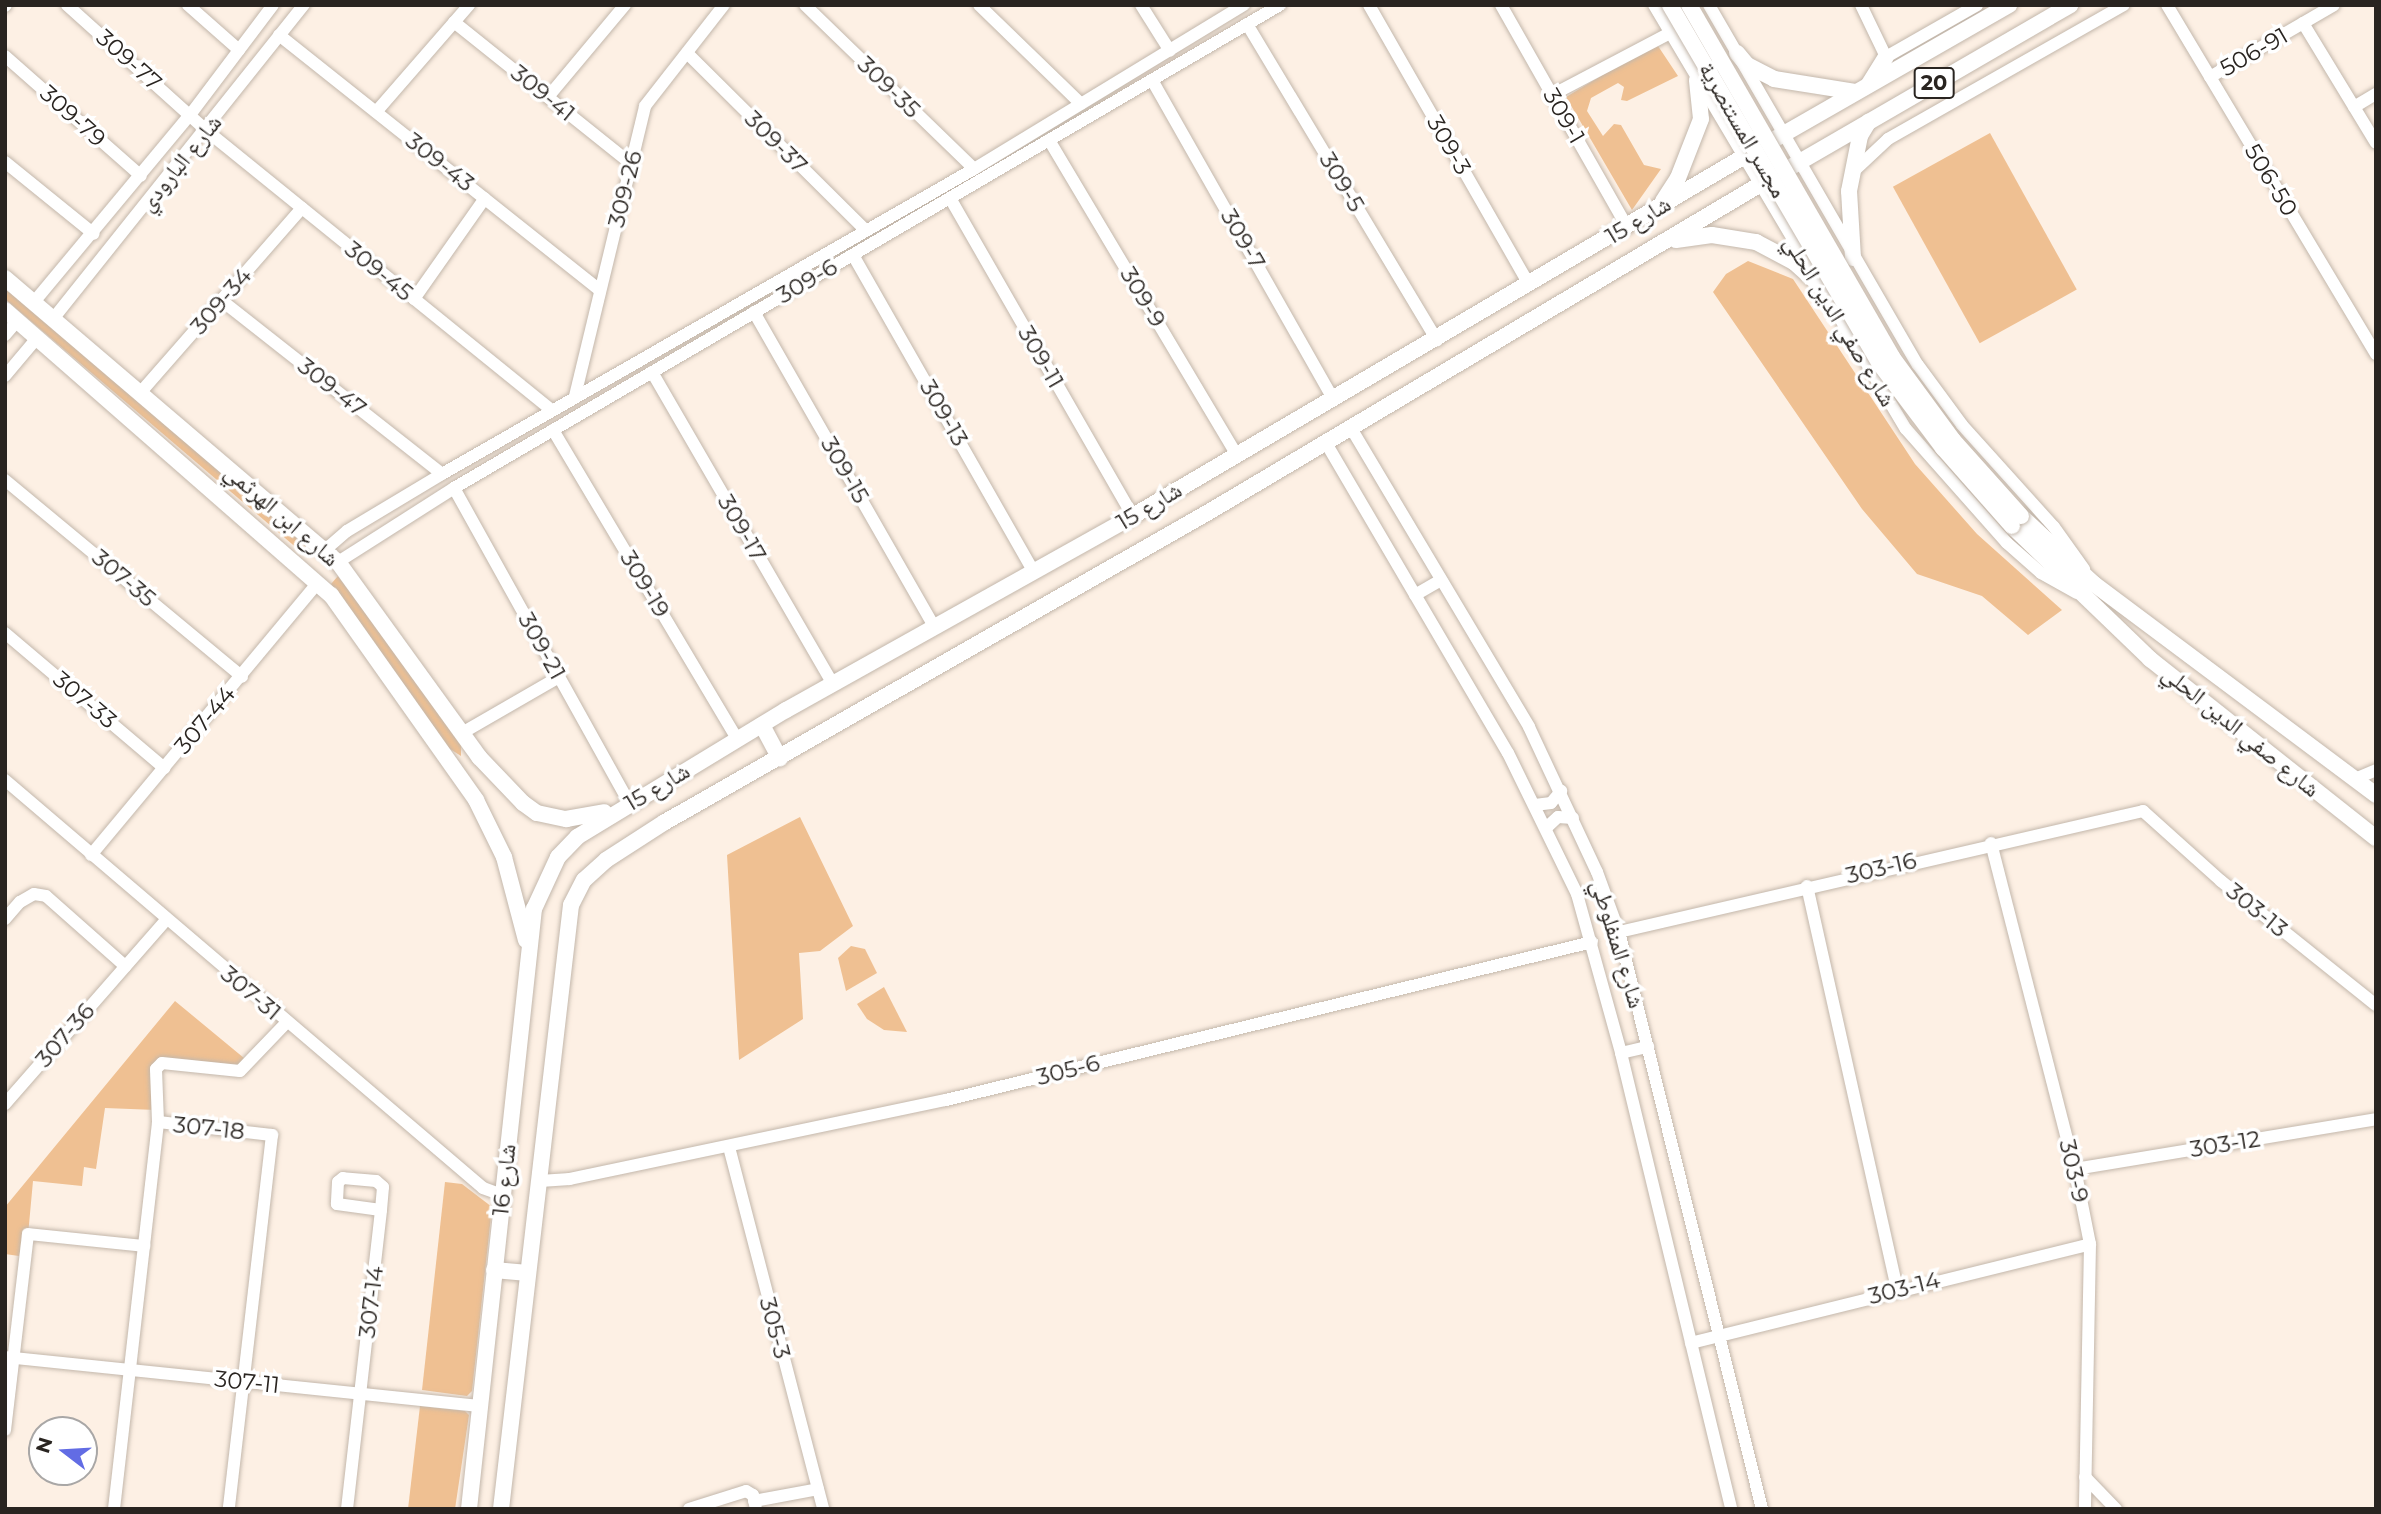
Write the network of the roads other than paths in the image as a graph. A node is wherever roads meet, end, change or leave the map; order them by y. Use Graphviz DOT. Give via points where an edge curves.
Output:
graph roads {
  1 [pos="67,5"];
  2 [pos="188,5"];
  3 [pos="273,5"];
  4 [pos="304,5"];
  5 [pos="468,5"];
  6 [pos="625,5"];
  7 [pos="724,5"];
  8 [pos="805,5"];
  9 [pos="979,5"];
  10 [pos="1141,5"];
  11 [pos="1244,5"];
  12 [pos="1280,5"];
  13 [pos="1369,5"];
  14 [pos="1501,5"];
  15 [pos="1654,5"];
  16 [pos="1670,5"];
  17 [pos="1689,5"];
  18 [pos="1709,5"];
  19 [pos="1861,5"];
  20 [pos="2009,5"];
  21 [pos="2071,5"];
  22 [pos="2124,5"];
  23 [pos="2167,5"];
  24 [pos="2334,5"];
  25 [pos="1969,7"];
  26 [pos="454,22"];
  27 [pos="2303,23"];
  28 [pos="1247,24"];
  29 [pos="1670,33"];
  30 [pos="279,35"];
  31 [pos="239,50"];
  32 [pos="687,53"];
  33 [pos="1737,53"];
  34 [pos="1165,54"];
  35 [pos="5,56"];
  36 [pos="1886,57"];
  37 [pos="1168,70"];
  38 [pos="2210,77"];
  39 [pos="1152,80"];
  40 [pos="1698,80"];
  41 [pos="1861,88"];
  42 [pos="2376,94"];
  43 [pos="1552,95"];
  44 [pos="548,97"];
  45 [pos="1081,104"];
  46 [pos="2354,107"];
  47 [pos="376,112"];
  48 [pos="190,115"];
  49 [pos="1871,119"];
  50 [pos="207,131"];
  51 [pos="1778,137"];
  52 [pos="1049,140"];
  53 [pos="2376,143"];
  54 [pos="1746,156"];
  55 [pos="5,162"];
  56 [pos="631,164"];
  57 [pos="1795,164"];
  58 [pos="974,169"];
  59 [pos="1851,174"];
  60 [pos="141,176"];
  61 [pos="1762,184"];
  62 [pos="485,198"];
  63 [pos="950,198"];
  64 [pos="302,208"];
  65 [pos="1650,212"];
  66 [pos="1627,227"];
  67 [pos="866,231"];
  68 [pos="94,234"];
  69 [pos="1667,242"];
  70 [pos="853,254"];
  71 [pos="1853,258"];
  72 [pos="784,274"];
  73 [pos="5,278"];
  74 [pos="1815,281"];
  75 [pos="1529,284"];
  76 [pos="792,289"];
  77 [pos="600,290"];
  78 [pos="414,299"];
  79 [pos="221,300"];
  80 [pos="34,302"];
  81 [pos="754,312"];
  82 [pos="11,315"];
  83 [pos="53,319"];
  84 [pos="2370,332"];
  85 [pos="5,335"];
  86 [pos="37,338"];
  87 [pos="1437,340"];
  88 [pos="2376,354"];
  89 [pos="652,372"];
  90 [pos="5,376"];
  91 [pos="1882,377"];
  92 [pos="1880,391"];
  93 [pos="140,393"];
  94 [pos="575,396"];
  95 [pos="1333,399"];
  96 [pos="551,410"];
  97 [pos="1351,428"];
  98 [pos="553,429"];
  99 [pos="507,436"];
  100 [pos="1326,443"];
  101 [pos="517,451"];
  102 [pos="1236,454"];
  103 [pos="442,474"];
  104 [pos="5,480"];
  105 [pos="454,488"];
  106 [pos="1133,516"];
  107 [pos="2017,521"];
  108 [pos="325,550"];
  109 [pos="338,562"];
  110 [pos="1034,572"];
  111 [pos="312,578"];
  112 [pos="1441,580"];
  113 [pos="2094,584"];
  114 [pos="2077,593"];
  115 [pos="1415,595"];
  116 [pos="935,628"];
  117 [pos="5,633"];
  118 [pos="414,667"];
  119 [pos="242,677"];
  120 [pos="559,677"];
  121 [pos="393,681"];
  122 [pos="832,684"];
  123 [pos="762,725"];
  124 [pos="462,733"];
  125 [pos="737,739"];
  126 [pos="480,757"];
  127 [pos="780,759"];
  128 [pos="164,768"];
  129 [pos="2376,770"];
  130 [pos="460,772"];
  131 [pos="2355,779"];
  132 [pos="5,780"];
  133 [pos="1561,791"];
  134 [pos="2376,795"];
  135 [pos="630,804"];
  136 [pos="1535,805"];
  137 [pos="2143,811"];
  138 [pos="1573,818"];
  139 [pos="1546,828"];
  140 [pos="2376,838"];
  141 [pos="1991,843"];
  142 [pos="91,855"];
  143 [pos="558,857"];
  144 [pos="584,880"];
  145 [pos="1807,886"];
  146 [pos="5,919"];
  147 [pos="166,920"];
  148 [pos="1619,932"];
  149 [pos="1592,942"];
  150 [pos="529,949"];
  151 [pos="125,966"];
  152 [pos="2376,1004"];
  153 [pos="286,1023"];
  154 [pos="1648,1047"];
  155 [pos="1622,1054"];
  156 [pos="5,1104"];
  157 [pos="2376,1119"];
  158 [pos="158,1122"];
  159 [pos="729,1147"];
  160 [pos="2075,1168"];
  161 [pos="540,1181"];
  162 [pos="502,1195"];
  163 [pos="381,1210"];
  164 [pos="2090,1244"];
  165 [pos="144,1246"];
  166 [pos="494,1270"];
  167 [pos="528,1273"];
  168 [pos="1897,1289"];
  169 [pos="1719,1335"];
  170 [pos="1691,1343"];
  171 [pos="9,1357"];
  172 [pos="130,1370"];
  173 [pos="244,1382"];
  174 [pos="360,1394"];
  175 [pos="480,1406"];
  176 [pos="5,1430"];
  177 [pos="2085,1477"];
  178 [pos="818,1489"];
  179 [pos="755,1505"];
  180 [pos="114,1509"];
  181 [pos="229,1509"];
  182 [pos="347,1509"];
  183 [pos="469,1509"];
  184 [pos="501,1509"];
  185 [pos="689,1509"];
  186 [pos="823,1509"];
  187 [pos="1731,1509"];
  188 [pos="1762,1509"];
  189 [pos="2085,1509"];
  190 [pos="2116,1509"];
  1 -- 48 [label="street, 309-77"];
  2 -- 31 [label="street"];
  3 -- 31 [label="street, شارع البارودي"];
  4 -- 30 [label="street, شارع البارودي"];
  5 -- 26 [label="street"];
  6 -- 44 [label="street"];
  7 -- 32 [label="street, 309-26"];
  8 -- 58 [label="street, 309-35"];
  9 -- 45 [label="street"];
  10 -- 34 [label="street"];
  11 -- 34 [label="street, 309-6"];
  12 -- 28 [label="street, 309-6"];
  13 -- 75 [label="street, 309-3"];
  14 -- 43 [label="street, 309-1"];
  15 -- 29 [label="street, شارع صفي الدين الحلي"];
  16 -- 107 [label="main road, مجسر المستنصرية, bridge" via="1880,364 1943,448"];
  17 -- 107 [label="main road, مجسر المستنصرية, bridge" via="1892,357"];
  18 -- 33 [label="street, شارع صفي الدين الحلي"];
  19 -- 36 [label="street"];
  20 -- 41 [label="main road, 20"];
  21 -- 49 [label="main road, 20"];
  22 -- 59 [label="street" via="1888,139"];
  23 -- 38 [label="street, 506-50"];
  24 -- 27 [label="street, 506-91"];
  25 -- 36 [label="street"];
  26 -- 44 [label="street, 309-41"];
  26 -- 47 [label="street"];
  27 -- 38 [label="street, 506-91"];
  27 -- 46 [label="street"];
  28 -- 37 [label="street, 309-6"];
  28 -- 87 [label="street, 309-5"];
  29 -- 40 [label="street, شارع صفي الدين الحلي"];
  29 -- 43 [label="street"];
  30 -- 47 [label="street, 309-43"];
  30 -- 50 [label="street, شارع البارودي"];
  31 -- 48 [label="street, شارع البارودي"];
  32 -- 56 [label="street, 309-26" via="645,106"];
  32 -- 67 [label="street, 309-37"];
  33 -- 41 [label="main road" via="1747,65 1773,79"];
  33 -- 51 [label="street, شارع صفي الدين الحلي"];
  34 -- 37 [label="street"];
  34 -- 45 [label="street, 309-6"];
  35 -- 60 [label="street, 309-79"];
  36 -- 41 [label="main road"];
  37 -- 39 [label="street, 309-6"];
  38 -- 84 [label="street, 506-50"];
  39 -- 52 [label="street, 309-6"];
  39 -- 95 [label="street, 309-7"];
  40 -- 54 [label="street, شارع صفي الدين الحلي"];
  40 -- 65 [label="main road" via="1700,119 1694,138 1667,198"];
  41 -- 51 [label="main road, 20"];
  42 -- 46 [label="street"];
  43 -- 66 [label="street, 309-1"];
  44 -- 56 [label="street, 309-41"];
  45 -- 58 [label="street, 309-6"];
  46 -- 53 [label="street"];
  47 -- 62 [label="street, 309-43"];
  48 -- 50 [label="street, 309-77"];
  48 -- 60 [label="street, شارع البارودي"];
  49 -- 57 [label="main road, 20"];
  49 -- 59 [label="main road" via="1860,136"];
  50 -- 64 [label="street, 309-45"];
  50 -- 83 [label="street, شارع البارودي"];
  51 -- 57 [label="street, شارع صفي الدين الحلي"];
  52 -- 63 [label="street, 309-6"];
  52 -- 102 [label="street, 309-9"];
  54 -- 61 [label="street, شارع صفي الدين الحلي"];
  54 -- 65 [label="main road, شارع 15"];
  55 -- 68 [label="street"];
  56 -- 77 [label="street, 309-26"];
  57 -- 71 [label="street, شارع صفي الدين الحلي"];
  58 -- 67 [label="street, 309-6"];
  59 -- 71 [label="main road" via="1848,231"];
  60 -- 68 [label="street, شارع البارودي"];
  61 -- 69 [label="main road, شارع 15"];
  61 -- 74 [label="street, شارع صفي الدين الحلي"];
  62 -- 77 [label="street, 309-43"];
  62 -- 78 [label="street"];
  63 -- 70 [label="street, 309-6"];
  63 -- 106 [label="street, 309-11"];
  64 -- 78 [label="street, 309-45"];
  64 -- 79 [label="street, 309-34"];
  65 -- 66 [label="main road, شارع 15"];
  66 -- 75 [label="main road, شارع 15"];
  67 -- 72 [label="street, 309-6"];
  68 -- 80 [label="street, شارع البارودي"];
  69 -- 74 [label="main road" via="1712,235 1756,242 1794,262"];
  69 -- 97 [label="main road, شارع 15"];
  70 -- 76 [label="street, 309-6"];
  70 -- 110 [label="street, 309-13"];
  71 -- 113 [label="street, شارع صفي الدين الحلي" via="1912,363 2054,527"];
  72 -- 76 [label="street"];
  72 -- 94 [label="street, 309-6"];
  73 -- 80 [label="main road, شارع ابن الهرثمي"];
  74 -- 92 [label="street, شارع صفي الدين الحلي"];
  75 -- 87 [label="main road, شارع 15"];
  76 -- 81 [label="street, 309-6"];
  77 -- 94 [label="street, 309-26"];
  78 -- 96 [label="street, 309-45"];
  79 -- 93 [label="street, 309-34"];
  79 -- 103 [label="street, 309-47"];
  80 -- 83 [label="main road, شارع ابن الهرثمي"];
  81 -- 89 [label="street, 309-6"];
  81 -- 116 [label="street, 309-15"];
  82 -- 85 [label="street"];
  82 -- 86 [label="main road, شارع ابن الهرثمي"];
  83 -- 93 [label="main road, شارع ابن الهرثمي"];
  84 -- 88 [label="street, 506-50"];
  86 -- 90 [label="street"];
  86 -- 111 [label="main road, شارع ابن الهرثمي"];
  87 -- 95 [label="main road, شارع 15"];
  89 -- 98 [label="street, 309-6"];
  89 -- 122 [label="street, 309-17"];
  91 -- 92 [label="street"];
  92 -- 114 [label="street, شارع صفي الدين الحلي" via="1920,447 1978,513 2029,564"];
  93 -- 108 [label="main road, شارع ابن الهرثمي"];
  94 -- 96 [label="street, 309-6"];
  95 -- 102 [label="main road, شارع 15"];
  96 -- 99 [label="street, 309-6"];
  97 -- 100 [label="main road, شارع 15"];
  97 -- 112 [label="street, شارع المنفلوطي"];
  98 -- 101 [label="street, 309-6"];
  98 -- 125 [label="street, 309-19"];
  99 -- 101 [label="street"];
  99 -- 103 [label="street, 309-6"];
  100 -- 115 [label="street, شارع المنفلوطي"];
  100 -- 127 [label="main road, شارع 15"];
  101 -- 105 [label="street, 309-6"];
  102 -- 106 [label="main road, شارع 15"];
  103 -- 108 [label="street, 309-6" via="347,531"];
  104 -- 119 [label="street, 307-35"];
  105 -- 109 [label="street, 309-6"];
  105 -- 120 [label="street, 309-21"];
  106 -- 110 [label="main road, شارع 15"];
  107 -- 113 [label="main road, شارع صفي الدين الحلي"];
  107 -- 114 [label="main road, شارع صفي الدين الحلي"];
  108 -- 109 [label="main road, شارع ابن الهرثمي"];
  108 -- 111 [label="main road"];
  109 -- 111 [label="main road"];
  109 -- 118 [label="main road, شارع ابن الهرثمي"];
  110 -- 116 [label="main road, شارع 15"];
  111 -- 119 [label="street, 307-44"];
  111 -- 121 [label="main road, شارع ابن الهرثمي"];
  112 -- 115 [label="street"];
  112 -- 133 [label="street, شارع المنفلوطي" via="1529,727"];
  113 -- 131 [label="main road, شارع صفي الدين الحلي"];
  114 -- 140 [label="main road, شارع صفي الدين الحلي" via="2150,659"];
  115 -- 136 [label="street, شارع المنفلوطي"];
  116 -- 122 [label="main road, شارع 15"];
  117 -- 128 [label="street, 307-33"];
  118 -- 121 [label="main road"];
  118 -- 124 [label="main road, شارع ابن الهرثمي"];
  119 -- 128 [label="street, 307-44"];
  120 -- 124 [label="street"];
  120 -- 135 [label="street, 309-21"];
  121 -- 130 [label="main road, شارع ابن الهرثمي"];
  122 -- 123 [label="main road, شارع 15"];
  123 -- 125 [label="main road, شارع 15"];
  123 -- 127 [label="main road"];
  124 -- 126 [label="main road, شارع ابن الهرثمي"];
  125 -- 135 [label="main road, شارع 15"];
  126 -- 130 [label="main road"];
  126 -- 135 [label="main road, شارع ابن الهرثمي" via="523,803 551,817 586,818"];
  127 -- 144 [label="main road, شارع 15" via="665,822"];
  128 -- 142 [label="street, 307-44"];
  129 -- 131 [label="street"];
  130 -- 150 [label="main road, شارع ابن الهرثمي" via="496,834"];
  131 -- 134 [label="main road, شارع صفي الدين الحلي"];
  132 -- 142 [label="street, 307-31"];
  133 -- 136 [label="street" via="1551,803"];
  133 -- 138 [label="street, شارع المنفلوطي"];
  135 -- 143 [label="main road, شارع 15" via="577,837"];
  136 -- 139 [label="street, شارع المنفلوطي"];
  137 -- 141 [label="street, 303-16"];
  137 -- 152 [label="street, 303-13" via="2221,881"];
  138 -- 139 [label="street" via="1558,817"];
  138 -- 148 [label="street, شارع المنفلوطي"];
  139 -- 149 [label="street, شارع المنفلوطي"];
  141 -- 145 [label="street, 303-16"];
  141 -- 160 [label="street, 303-9"];
  142 -- 147 [label="street, 307-31"];
  143 -- 150 [label="main road, شارع 16" via="534,909"];
  144 -- 161 [label="main road, شارع 16" via="571,905"];
  145 -- 148 [label="street, 303-16"];
  145 -- 168 [label="street"];
  146 -- 151 [label="street" via="27,898 46,896"];
  147 -- 151 [label="street, 307-36"];
  147 -- 153 [label="street, 307-31"];
  148 -- 154 [label="street, شارع المنفلوطي"];
  149 -- 155 [label="street, شارع المنفلوطي"];
  149 -- 159 [label="street, 305-6" via="957,1097"];
  150 -- 162 [label="main road, شارع 16"];
  151 -- 156 [label="street, 307-36"];
  153 -- 158 [label="street" via="240,1071 162,1063 156,1069"];
  153 -- 162 [label="street, 307-31" via="489,1193"];
  154 -- 155 [label="street"];
  154 -- 169 [label="street, شارع المنفلوطي"];
  155 -- 170 [label="street, شارع المنفلوطي"];
  157 -- 160 [label="street, 303-12"];
  158 -- 165 [label="street, 307-18"];
  158 -- 173 [label="street, 307-18" via="272,1135"];
  159 -- 161 [label="street, 305-6"];
  159 -- 178 [label="street, 305-3"];
  160 -- 164 [label="street, 303-9"];
  161 -- 167 [label="main road, شارع 16"];
  162 -- 166 [label="main road, شارع 16"];
  163 -- 174 [label="street, 307-14"];
  164 -- 168 [label="street, 303-14"];
  164 -- 177 [label="street, 303-9"];
  165 -- 171 [label="street" via="28,1234"];
  165 -- 172 [label="street, 307-18"];
  166 -- 167 [label="main road"];
  166 -- 175 [label="main road, شارع 16"];
  167 -- 184 [label="main road, شارع 16"];
  168 -- 169 [label="street, 303-14"];
  169 -- 170 [label="street, 303-14"];
  169 -- 188 [label="street, شارع المنفلوطي"];
  170 -- 187 [label="street, شارع المنفلوطي"];
  171 -- 172 [label="street, 307-11"];
  171 -- 176 [label="street"];
  172 -- 173 [label="street, 307-11"];
  172 -- 180 [label="street, 307-18"];
  173 -- 174 [label="street, 307-11"];
  173 -- 181 [label="street, 307-18"];
  174 -- 175 [label="street, 307-11"];
  174 -- 182 [label="street, 307-14"];
  175 -- 183 [label="main road, شارع 16"];
  177 -- 189 [label="street, 303-9"];
  177 -- 190 [label="street"];
  178 -- 179 [label="street"];
  178 -- 186 [label="street, 305-3"];
  179 -- 185 [label="street" via="746,1491"];
}
